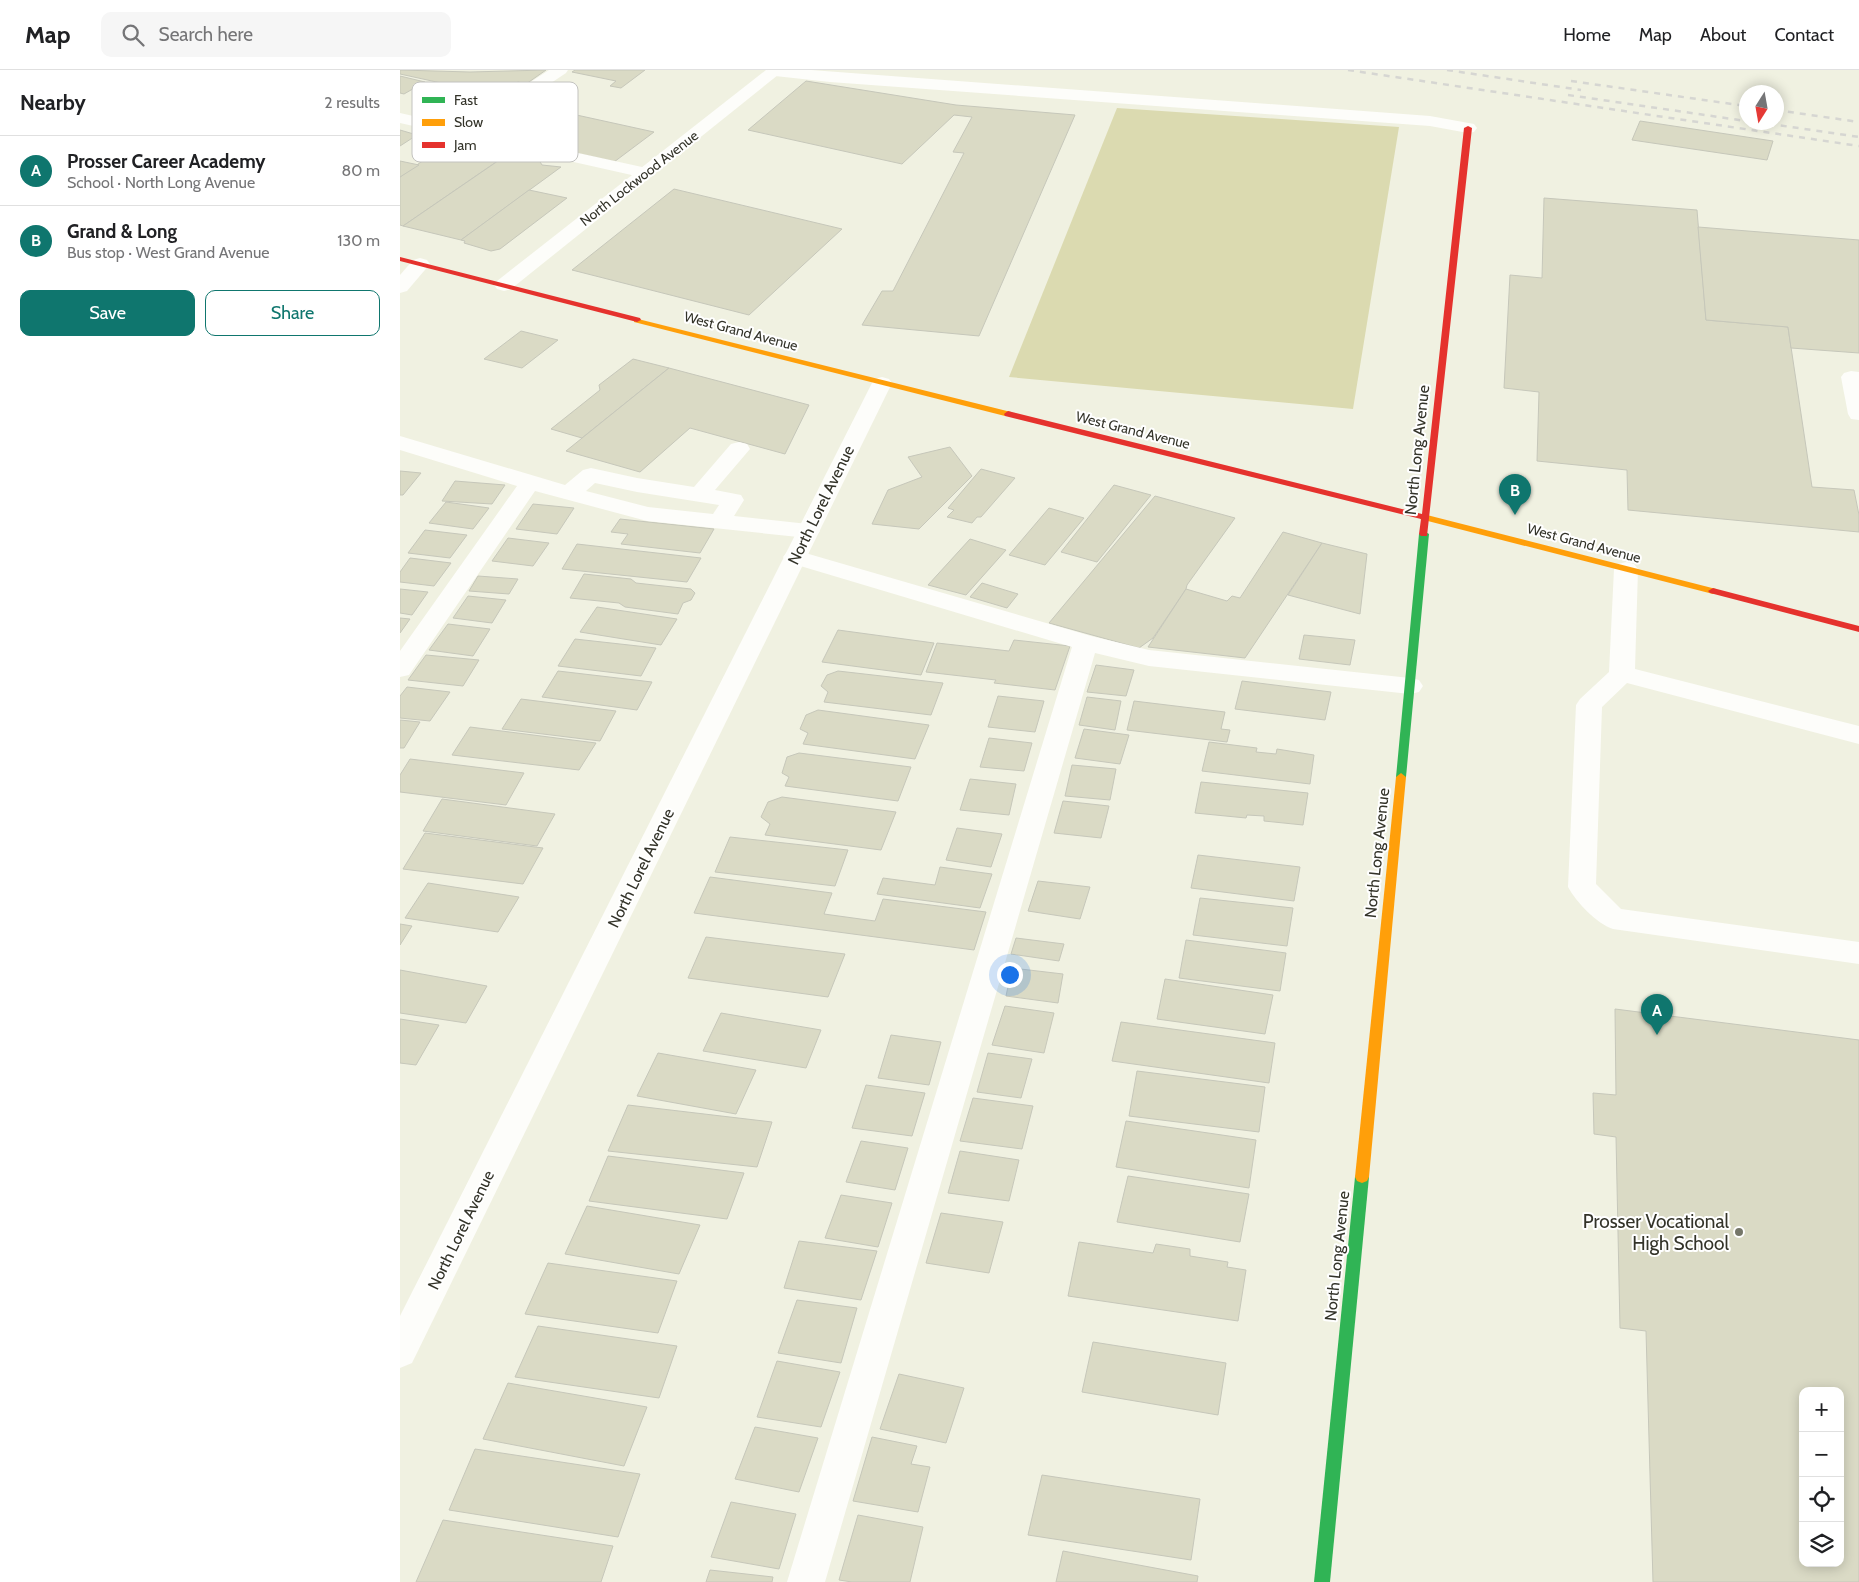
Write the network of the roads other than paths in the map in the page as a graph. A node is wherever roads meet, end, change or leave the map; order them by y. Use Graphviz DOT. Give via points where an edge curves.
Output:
graph roads {
  1 [pos="560,70"];
  2 [pos="542,82"];
  3 [pos="1468,128"];
  4 [pos="578,158"];
  5 [pos="645,173"];
  6 [pos="400,259"];
  7 [pos="420,264"];
  8 [pos="504,284"];
  9 [pos="400,287"];
  10 [pos="1859,378"];
  11 [pos="882,383"];
  12 [pos="1859,414"];
  13 [pos="400,443"];
  14 [pos="739,449"];
  15 [pos="530,482"];
  16 [pos="570,493"];
  17 [pos="699,495"];
  18 [pos="1426,517"];
  19 [pos="720,521"];
  20 [pos="808,531"];
  21 [pos="795,557"];
  22 [pos="1626,569"];
  23 [pos="1859,629"];
  24 [pos="1086,643"];
  25 [pos="400,669"];
  26 [pos="1622,674"];
  27 [pos="1410,686"];
  28 [pos="1859,735"];
  29 [pos="1859,953"];
  30 [pos="400,1352"];
  31 [pos="806,1582"];
  32 [pos="1322,1582"];
  1 -- 2 [label="street"];
  3 -- 5 [label="street, North Lockwood Avenue" via="1424,120 775,71"];
  3 -- 18 [label="street, North Long Avenue"];
  4 -- 5 [label="street"];
  5 -- 8 [label="street, North Lockwood Avenue"];
  6 -- 7 [label="street, West Grand Avenue"];
  7 -- 8 [label="street, West Grand Avenue"];
  7 -- 9 [label="street"];
  8 -- 11 [label="street, West Grand Avenue"];
  10 -- 12 [label="street" via="1851,377"];
  11 -- 18 [label="street, West Grand Avenue"];
  11 -- 20 [label="street, North Lorel Avenue"];
  13 -- 15 [label="street"];
  14 -- 17 [label="street"];
  15 -- 16 [label="street"];
  15 -- 25 [label="street"];
  16 -- 17 [label="street" via="592,475"];
  16 -- 19 [label="street" via="648,514"];
  17 -- 19 [label="street" via="733,500"];
  18 -- 22 [label="street, West Grand Avenue"];
  18 -- 27 [label="street, North Long Avenue"];
  19 -- 20 [label="street"];
  20 -- 21 [label="street, North Lorel Avenue"];
  21 -- 24 [label="street"];
  21 -- 30 [label="street, North Lorel Avenue"];
  22 -- 23 [label="street, West Grand Avenue"];
  22 -- 26 [label="street"];
  24 -- 27 [label="street" via="1149,658"];
  24 -- 31 [label="street"];
  26 -- 28 [label="street"];
  26 -- 29 [label="street" via="1589,705 1582,887 1613,918"];
  27 -- 32 [label="street, North Long Avenue"];
}
